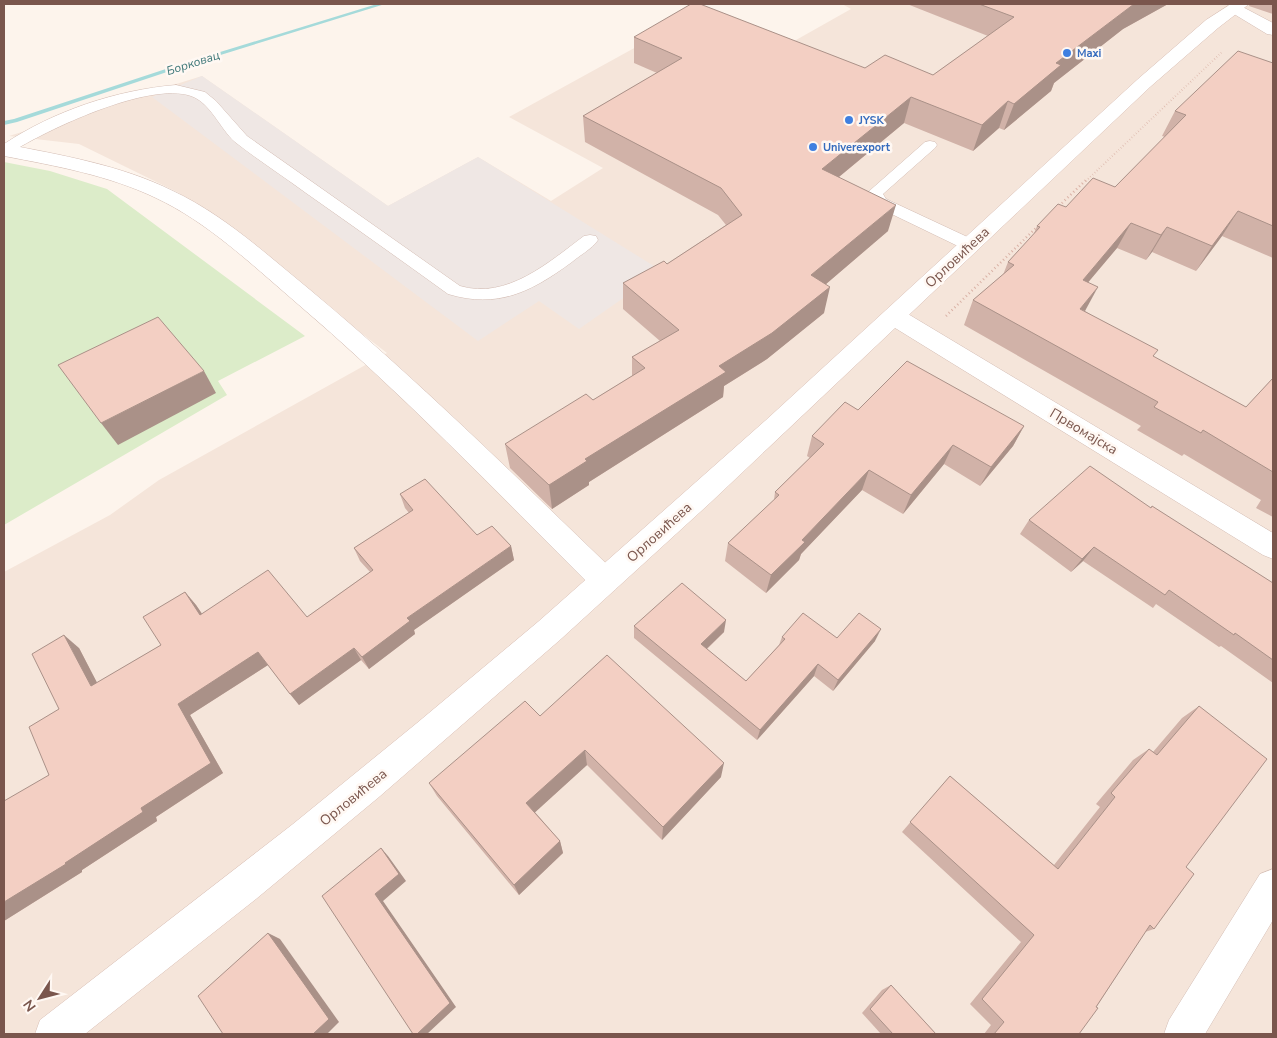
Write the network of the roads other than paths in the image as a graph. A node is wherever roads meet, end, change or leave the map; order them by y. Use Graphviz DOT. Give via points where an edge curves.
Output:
graph roads {
  1 [pos="1238,6"];
  2 [pos="1273,30"];
  3 [pos="930,145"];
  4 [pos="4,150"];
  5 [pos="590,240"];
  6 [pos="970,245"];
  7 [pos="895,316"];
  8 [pos="1273,546"];
  9 [pos="605,581"];
  10 [pos="1273,887"];
  11 [pos="54,1034"];
  12 [pos="1183,1034"];
  1 -- 2 [label="street"];
  1 -- 6 [label="street, Орловићева" via="1212,24 1144,83"];
  3 -- 6 [label="lane" via="875,193 879,202"];
  4 -- 5 [label="lane" via="35,131 151,90 195,92 234,133 454,290 475,296 501,294 523,285"];
  4 -- 9 [label="street" via="120,176 165,194 215,223 331,318"];
  6 -- 7 [label="street, Орловићева"];
  7 -- 8 [label="street, Првомајска"];
  7 -- 9 [label="street, Орловићева"];
  9 -- 11 [label="street, Орловићева" via="406,753 250,881"];
  10 -- 12 [label="street"];
}
